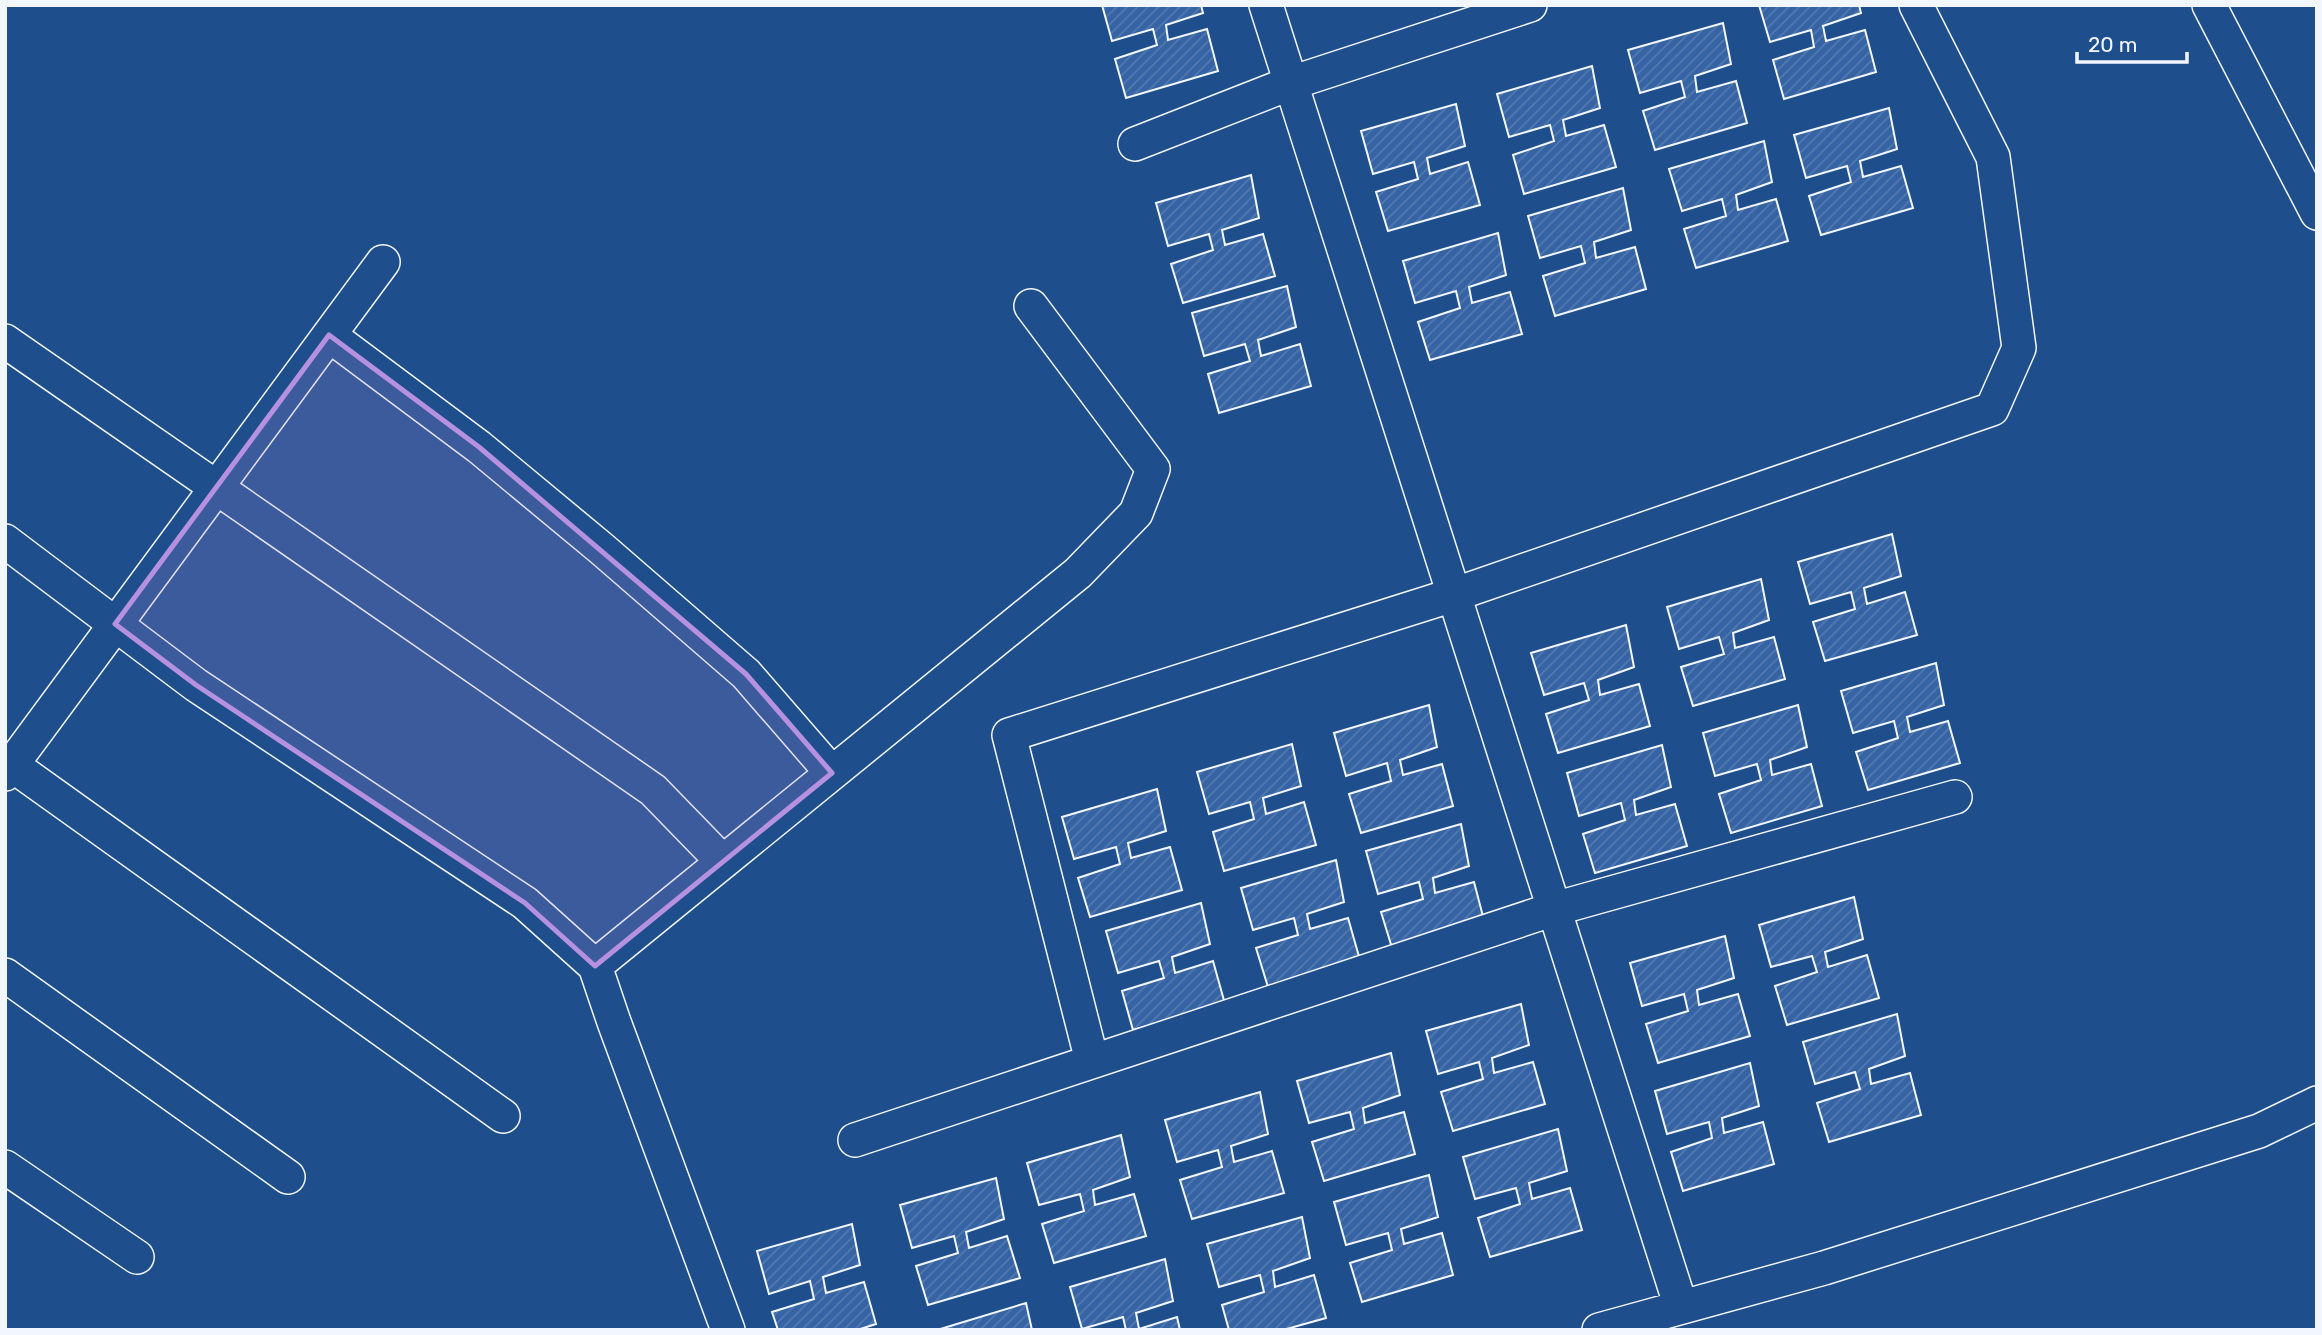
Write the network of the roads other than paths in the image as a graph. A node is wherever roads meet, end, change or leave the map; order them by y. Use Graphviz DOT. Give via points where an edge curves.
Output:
graph roads {
  1 [pos="1266,5"];
  2 [pos="1531,5"];
  3 [pos="1916,5"];
  4 [pos="2209,5"];
  5 [pos="1291,83"];
  6 [pos="1135,144"];
  7 [pos="2317,213"];
  8 [pos="383,262"];
  9 [pos="1031,306"];
  10 [pos="329,335"];
  11 [pos="5,341"];
  12 [pos="217,486"];
  13 [pos="5,541"];
  14 [pos="1453,595"];
  15 [pos="115,624"];
  16 [pos="8,766"];
  17 [pos="832,773"];
  18 [pos="1955,797"];
  19 [pos="723,862"];
  20 [pos="1554,909"];
  21 [pos="595,966"];
  22 [pos="5,975"];
  23 [pos="1091,1061"];
  24 [pos="2317,1103"];
  25 [pos="503,1116"];
  26 [pos="855,1140"];
  27 [pos="5,1167"];
  28 [pos="288,1177"];
  29 [pos="137,1257"];
  30 [pos="1681,1307"];
  31 [pos="728,1330"];
  32 [pos="1599,1330"];
  1 -- 5 [label="street"];
  2 -- 5 [label="street"];
  3 -- 14 [label="street" via="1993,156 2019,348 1992,409"];
  4 -- 7 [label="street"];
  5 -- 6 [label="street"];
  5 -- 14 [label="street"];
  8 -- 10 [label="street"];
  9 -- 17 [label="street" via="1153,469 1136,513 1077,573"];
  10 -- 12 [label="street"];
  10 -- 17 [label="street" via="478,447 736,665"];
  11 -- 12 [label="street"];
  12 -- 15 [label="street"];
  12 -- 19 [label="street" via="653,790"];
  13 -- 15 [label="street"];
  14 -- 20 [label="street"];
  14 -- 23 [label="street" via="1009,735"];
  15 -- 16 [label="street"];
  15 -- 21 [label="street" via="195,685 525,903"];
  16 -- 25 [label="street"];
  17 -- 19 [label="street"];
  18 -- 20 [label="street"];
  19 -- 21 [label="street"];
  20 -- 23 [label="street"];
  20 -- 30 [label="street"];
  21 -- 31 [label="street"];
  22 -- 28 [label="street"];
  23 -- 26 [label="street"];
  24 -- 30 [label="street" via="2259,1131 1824,1268"];
  27 -- 29 [label="street"];
  30 -- 32 [label="street"];
}
